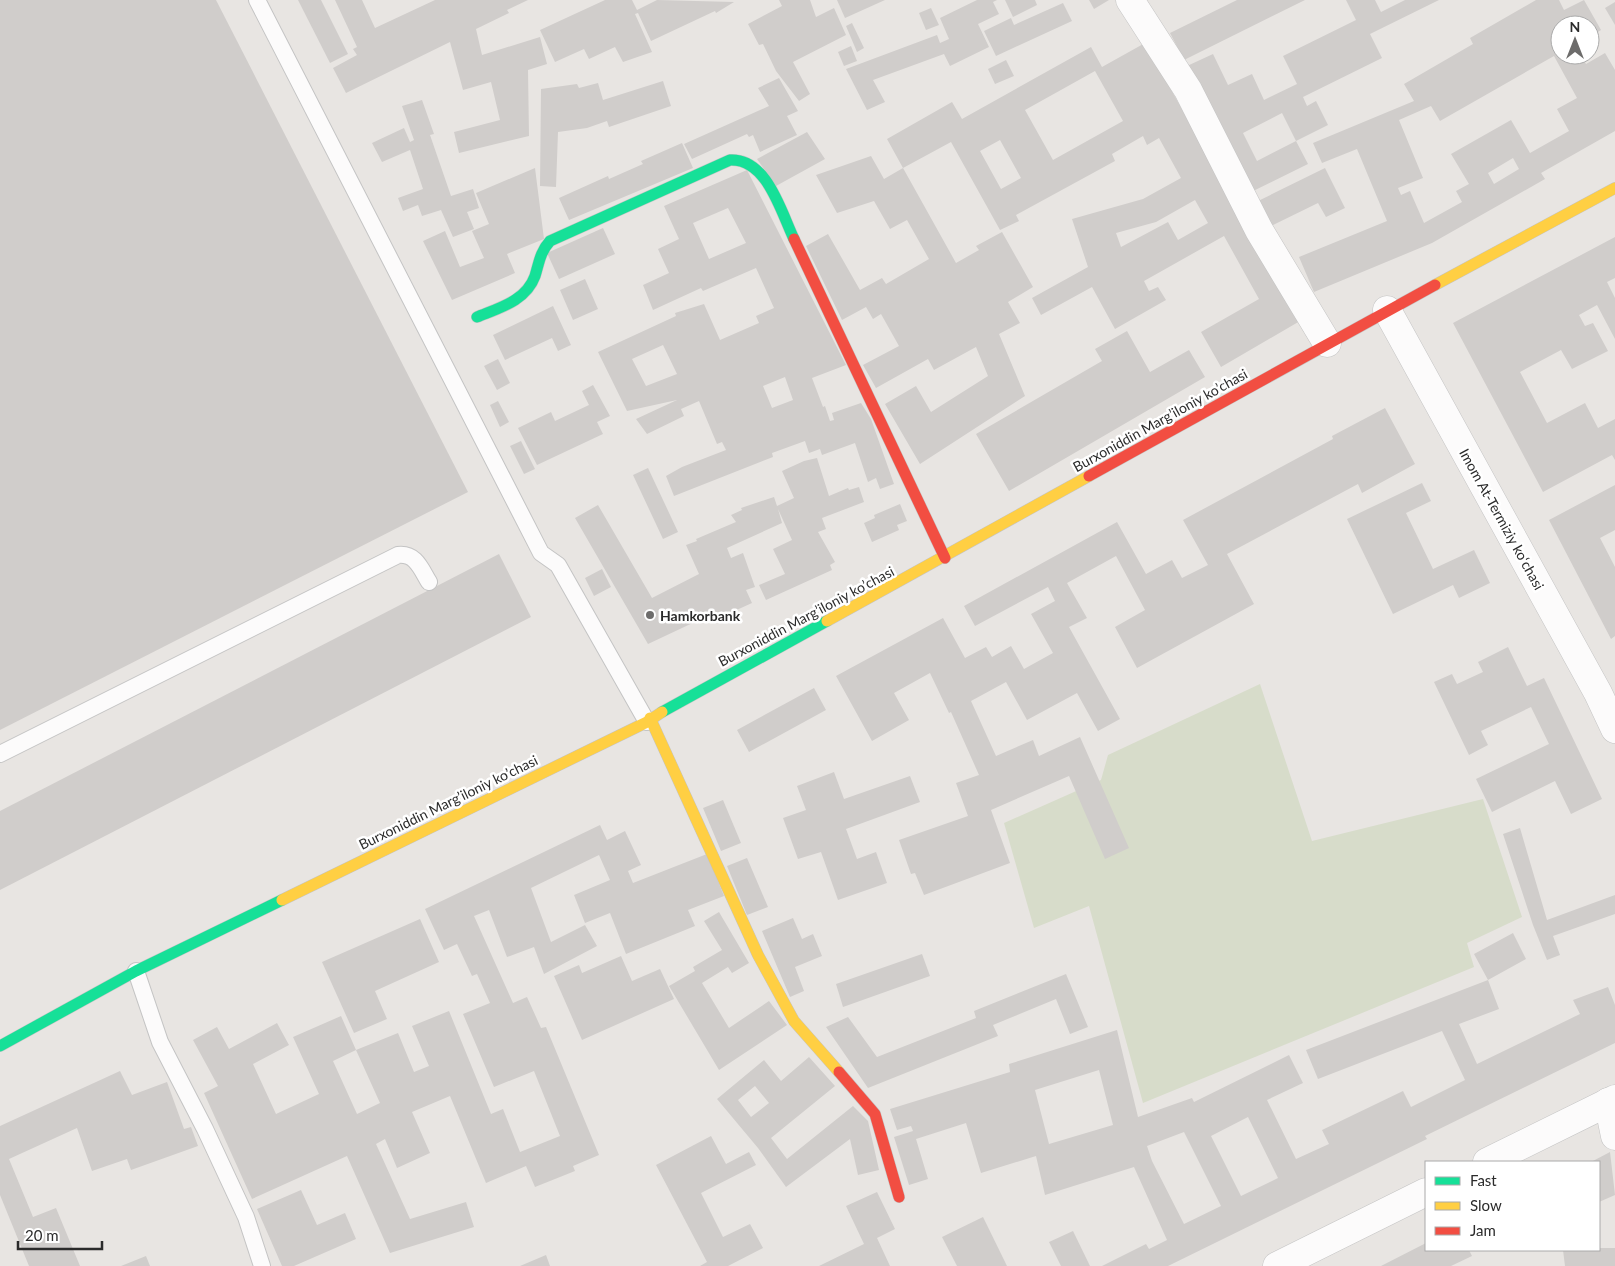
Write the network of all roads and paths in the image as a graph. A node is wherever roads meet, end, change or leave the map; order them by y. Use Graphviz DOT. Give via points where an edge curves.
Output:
graph roads {
  1 [pos="257,0"];
  2 [pos="1130,0"];
  3 [pos="1615,188"];
  4 [pos="1387,310"];
  5 [pos="477,317"];
  6 [pos="1327,343"];
  7 [pos="945,558"];
  8 [pos="429,582"];
  9 [pos="1606,688"];
  10 [pos="648,720"];
  11 [pos="1615,729"];
  12 [pos="0,754"];
  13 [pos="136,971"];
  14 [pos="0,1046"];
  15 [pos="1612,1100"];
  16 [pos="1615,1136"];
  17 [pos="1489,1161"];
  18 [pos="1425,1192"];
  19 [pos="898,1197"];
  20 [pos="262,1266"];
  21 [pos="1277,1266"];
  1 -- 10 [label="lane" via="541,553 558,565"];
  2 -- 6 [label="street" via="1188,90 1259,230"];
  3 -- 4 [label="main road, Burxoniddin Marg’iloniy ko’chasi"];
  4 -- 6 [label="main road, Burxoniddin Marg’iloniy ko’chasi"];
  4 -- 9 [label="street, Imom At-Termiziy koʻchasi"];
  5 -- 7 [label="main road" via="525,293 533,282 541,250 550,241 730,160 747,160 761,174 780,209"];
  6 -- 7 [label="main road, Burxoniddin Marg’iloniy ko’chasi"];
  7 -- 10 [label="main road, Burxoniddin Marg’iloniy ko’chasi"];
  8 -- 12 [label="lane" via="415,559 405,554 398,555"];
  9 -- 11 [label="street, Imom At-Termiziy koʻchasi"];
  10 -- 13 [label="main road, Burxoniddin Marg’iloniy ko’chasi"];
  10 -- 19 [label="main road" via="758,955 794,1021 875,1114"];
  13 -- 14 [label="main road, Burxoniddin Marg’iloniy ko’chasi"];
  13 -- 20 [label="lane" via="160,1042 246,1216"];
  15 -- 16 [label="street"];
  15 -- 17 [label="street"];
  18 -- 21 [label="street"];
}
